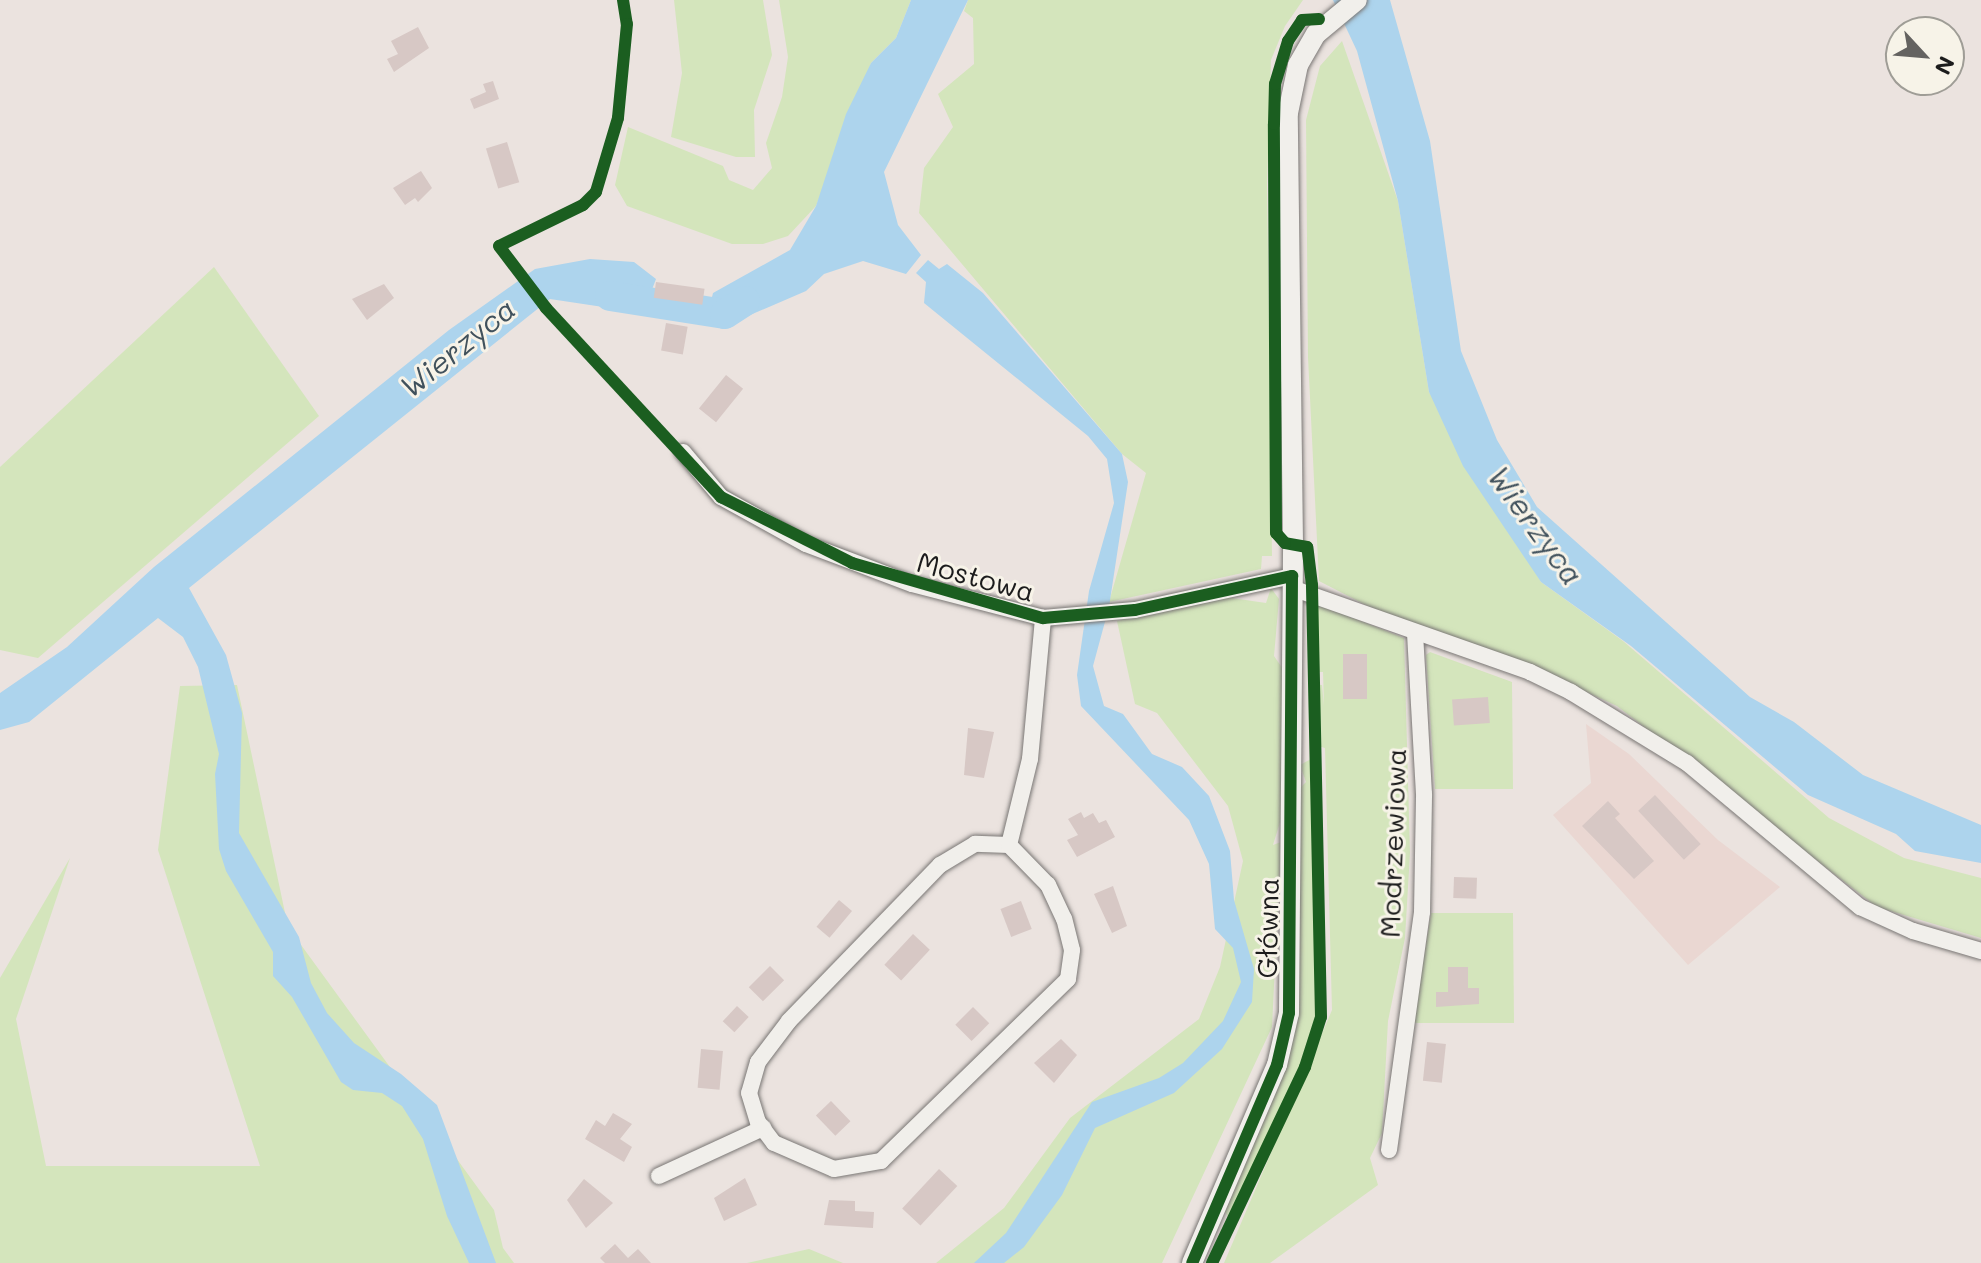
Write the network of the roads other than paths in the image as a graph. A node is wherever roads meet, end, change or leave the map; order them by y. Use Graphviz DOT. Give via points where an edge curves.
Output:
graph roads {
  1 [pos="1357,0"];
  2 [pos="683,452"];
  3 [pos="1292,582"];
  4 [pos="1043,618"];
  5 [pos="1415,632"];
  6 [pos="1009,845"];
  7 [pos="1981,951"];
  8 [pos="763,1128"];
  9 [pos="1389,1150"];
  10 [pos="659,1176"];
  11 [pos="1192,1263"];
  1 -- 3 [label="street, Główna" via="1316,34 1298,65 1288,113"];
  2 -- 4 [label="street, Mostowa" via="721,497 806,544 912,584"];
  3 -- 4 [label="street, Mostowa" via="1135,610"];
  3 -- 5 [label="street"];
  3 -- 11 [label="street, Główna" via="1289,1013 1277,1065"];
  4 -- 6 [label="street" via="1030,759"];
  5 -- 7 [label="street" via="1571,692 1687,763 1860,907 1913,931"];
  5 -- 9 [label="street, Modrzewiowa" via="1424,794 1422,912"];
  6 -- 8 [label="street" via="975,844 940,865 789,1021 758,1062 749,1093"];
  6 -- 8 [label="street" via="1048,885 1064,919 1072,950 1068,979 881,1161 834,1169 774,1143"];
  8 -- 10 [label="street"];
}
